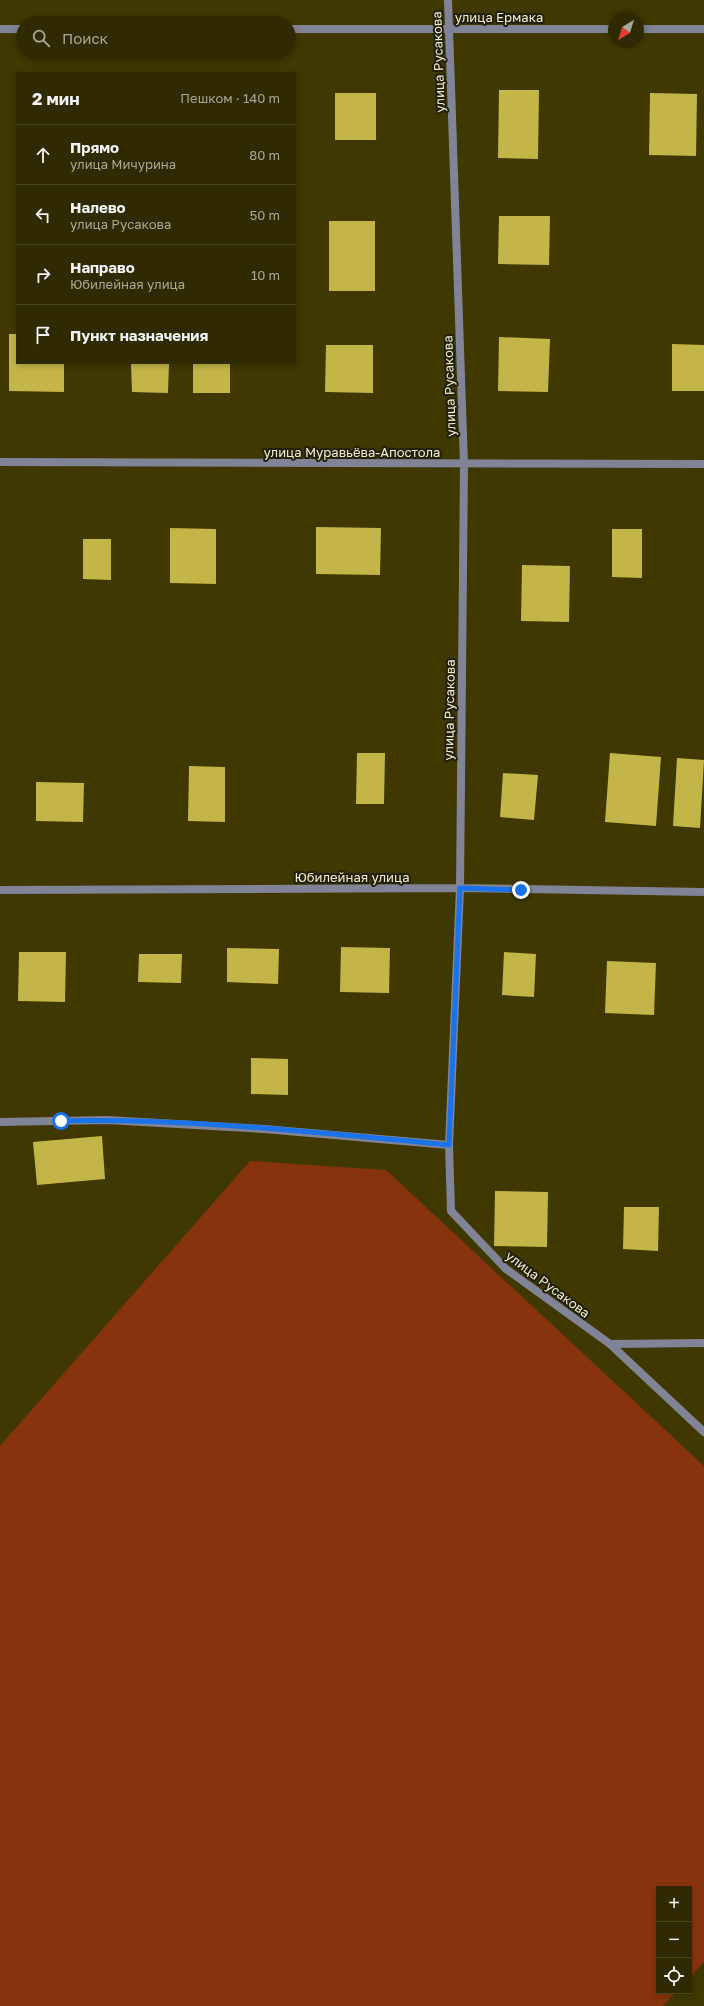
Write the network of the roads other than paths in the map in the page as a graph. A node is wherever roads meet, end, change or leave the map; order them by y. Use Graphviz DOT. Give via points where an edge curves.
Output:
graph roads {
  1 [pos="448,0"];
  2 [pos="0,29"];
  3 [pos="16,29"];
  4 [pos="608,29"];
  5 [pos="644,29"];
  6 [pos="704,29"];
  7 [pos="296,30"];
  8 [pos="449,30"];
  9 [pos="0,462"];
  10 [pos="464,464"];
  11 [pos="704,464"];
  12 [pos="460,888"];
  13 [pos="0,890"];
  14 [pos="704,892"];
  15 [pos="0,1122"];
  16 [pos="449,1145"];
  17 [pos="704,1343"];
  18 [pos="610,1344"];
  19 [pos="704,1432"];
  1 -- 8 [label="street, улица Русакова"];
  2 -- 3 [label="street"];
  4 -- 8 [label="street, улица Ермака"];
  5 -- 6 [label="street"];
  7 -- 8 [label="street, улица Ермака"];
  8 -- 10 [label="street, улица Русакова"];
  9 -- 10 [label="street, улица Муравьёва-Апостола"];
  10 -- 11 [label="street, улица Муравьёва-Апостола"];
  10 -- 12 [label="street, улица Русакова"];
  12 -- 13 [label="street, Юбилейная улица"];
  12 -- 14 [label="street, Юбилейная улица"];
  12 -- 16 [label="street, улица Русакова"];
  15 -- 16 [label="street" via="107,1120 264,1129"];
  16 -- 18 [label="street, улица Русакова" via="451,1211 506,1270"];
  17 -- 18 [label="street"];
  18 -- 19 [label="street, улица Русакова"];
}
